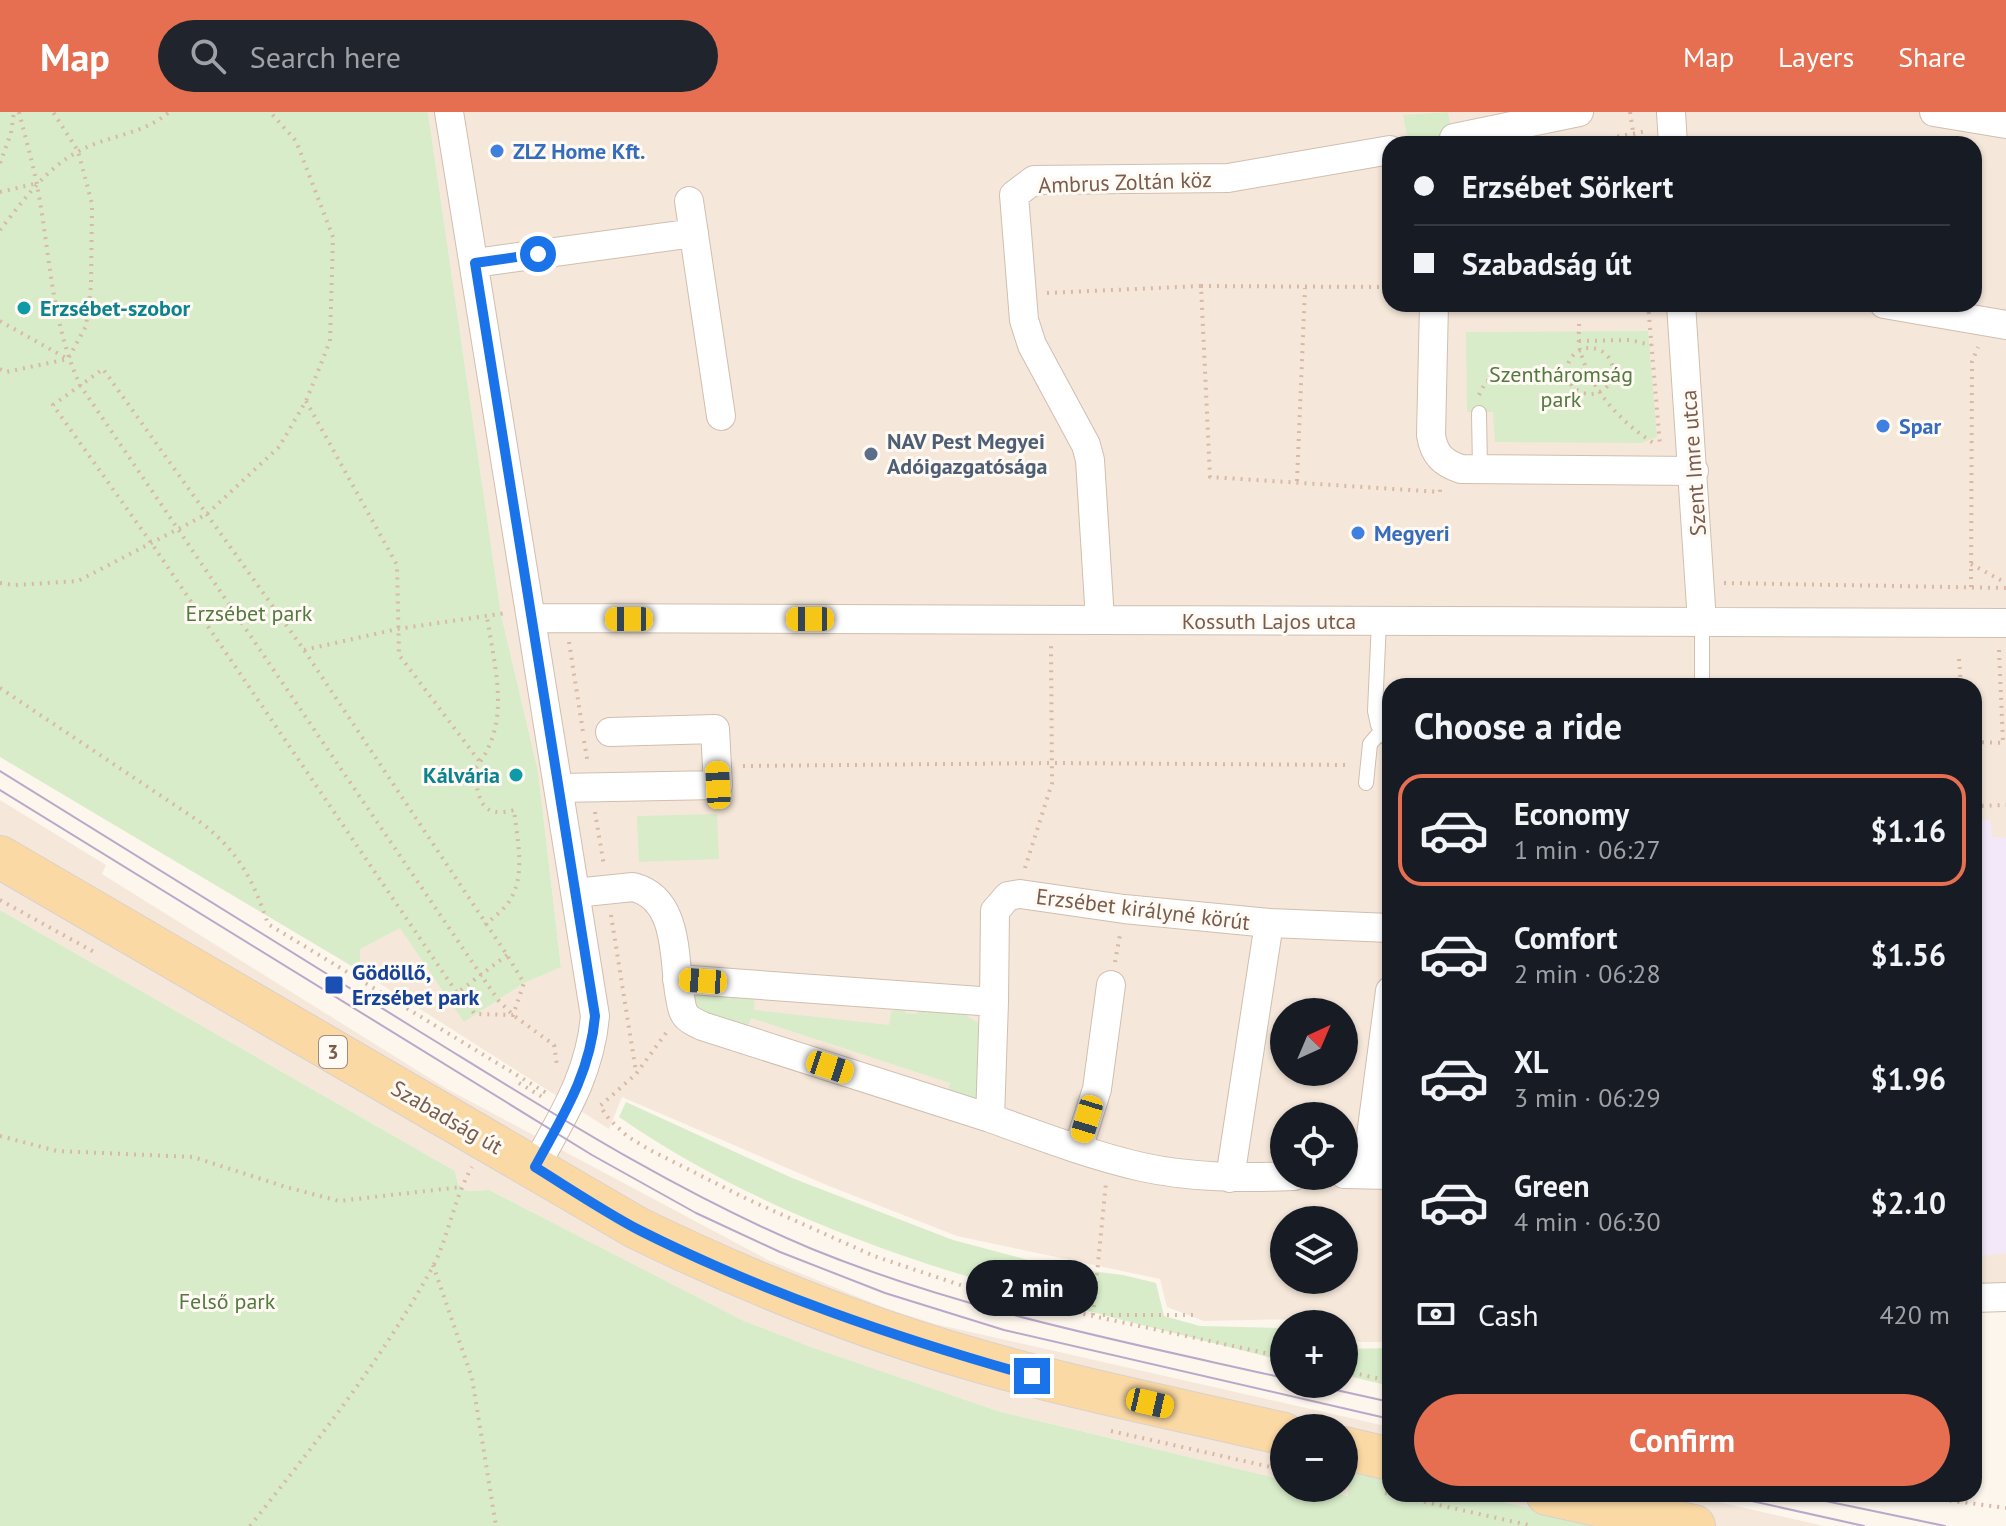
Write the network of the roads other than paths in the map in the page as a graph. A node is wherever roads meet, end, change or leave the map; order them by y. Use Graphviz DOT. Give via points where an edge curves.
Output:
graph roads {
  1 [pos="449,112"];
  2 [pos="1579,112"];
  3 [pos="1934,112"];
  4 [pos="2006,124"];
  5 [pos="1464,136"];
  6 [pos="1382,151"];
  7 [pos="689,201"];
  8 [pos="694,233"];
  9 [pos="475,263"];
  10 [pos="1434,312"];
  11 [pos="1682,312"];
  12 [pos="1914,312"];
  13 [pos="1995,334"];
  14 [pos="1479,413"];
  15 [pos="721,416"];
  16 [pos="1480,469"];
  17 [pos="1694,471"];
  18 [pos="530,611"];
  19 [pos="1100,620"];
  20 [pos="1379,621"];
  21 [pos="1702,622"];
  22 [pos="2002,623"];
  23 [pos="1702,678"];
  24 [pos="1382,727"];
  25 [pos="610,732"];
  26 [pos="1382,738"];
  27 [pos="1366,783"];
  28 [pos="560,788"];
  29 [pos="0,857"];
  30 [pos="575,893"];
  31 [pos="1269,923"];
  32 [pos="1382,928"];
  33 [pos="677,979"];
  34 [pos="1111,985"];
  35 [pos="994,1002"];
  36 [pos="1382,1055"];
  37 [pos="990,1118"];
  38 [pos="1078,1149"];
  39 [pos="535,1167"];
  40 [pos="1367,1174"];
  41 [pos="1270,1177"];
  42 [pos="1230,1178"];
  43 [pos="2006,1297"];
  44 [pos="1982,1298"];
  45 [pos="1270,1431"];
  46 [pos="1358,1457"];
  47 [pos="1382,1473"];
  48 [pos="1569,1503"];
  49 [pos="1694,1526"];
  1 -- 9 [label="street"];
  2 -- 5 [label="street"];
  3 -- 4 [label="street"];
  6 -- 19 [label="street, Ambrus Zoltán köz" via="1228,178 1034,180 1014,195 1024,320 1090,460"];
  7 -- 8 [label="street"];
  8 -- 9 [label="street"];
  8 -- 15 [label="street"];
  9 -- 18 [label="street"];
  10 -- 16 [label="street" via="1433,447 1439,458 1461,469"];
  11 -- 17 [label="street, Szent Imre utca"];
  12 -- 13 [label="street"];
  14 -- 16 [label="lane"];
  16 -- 17 [label="street"];
  17 -- 21 [label="street, Szent Imre utca"];
  18 -- 19 [label="street, Kossuth Lajos utca" via="565,618"];
  18 -- 28 [label="street"];
  19 -- 20 [label="street, Kossuth Lajos utca"];
  20 -- 21 [label="street, Kossuth Lajos utca"];
  20 -- 24 [label="lane" via="1375,711"];
  21 -- 22 [label="street, Kossuth Lajos utca"];
  21 -- 23 [label="lane"];
  25 -- 28 [label="street" via="715,729 718,785"];
  26 -- 27 [label="lane" via="1370,744"];
  28 -- 30 [label="street"];
  29 -- 39 [label="main road, Szabadság út / 3"];
  30 -- 33 [label="street" via="633,887 658,900 669,920"];
  30 -- 39 [label="street" via="593,994 592,1044 582,1079"];
  31 -- 32 [label="street, Erzsébet királyné körút"];
  31 -- 35 [label="street, Erzsébet királyné körút" via="1008,896 995,911"];
  31 -- 42 [label="street"];
  33 -- 35 [label="street"];
  33 -- 37 [label="street" via="681,1006 702,1026"];
  34 -- 38 [label="street" via="1097,1089"];
  35 -- 37 [label="street, Erzsébet királyné körút"];
  36 -- 40 [label="street"];
  37 -- 38 [label="street"];
  38 -- 42 [label="street" via="1145,1167"];
  39 -- 45 [label="main road, Szabadság út / 3" via="637,1228 830,1312 1032,1376"];
  41 -- 42 [label="street"];
  43 -- 44 [label="street"];
  46 -- 47 [label="main road"];
  48 -- 49 [label="main road"];
}
